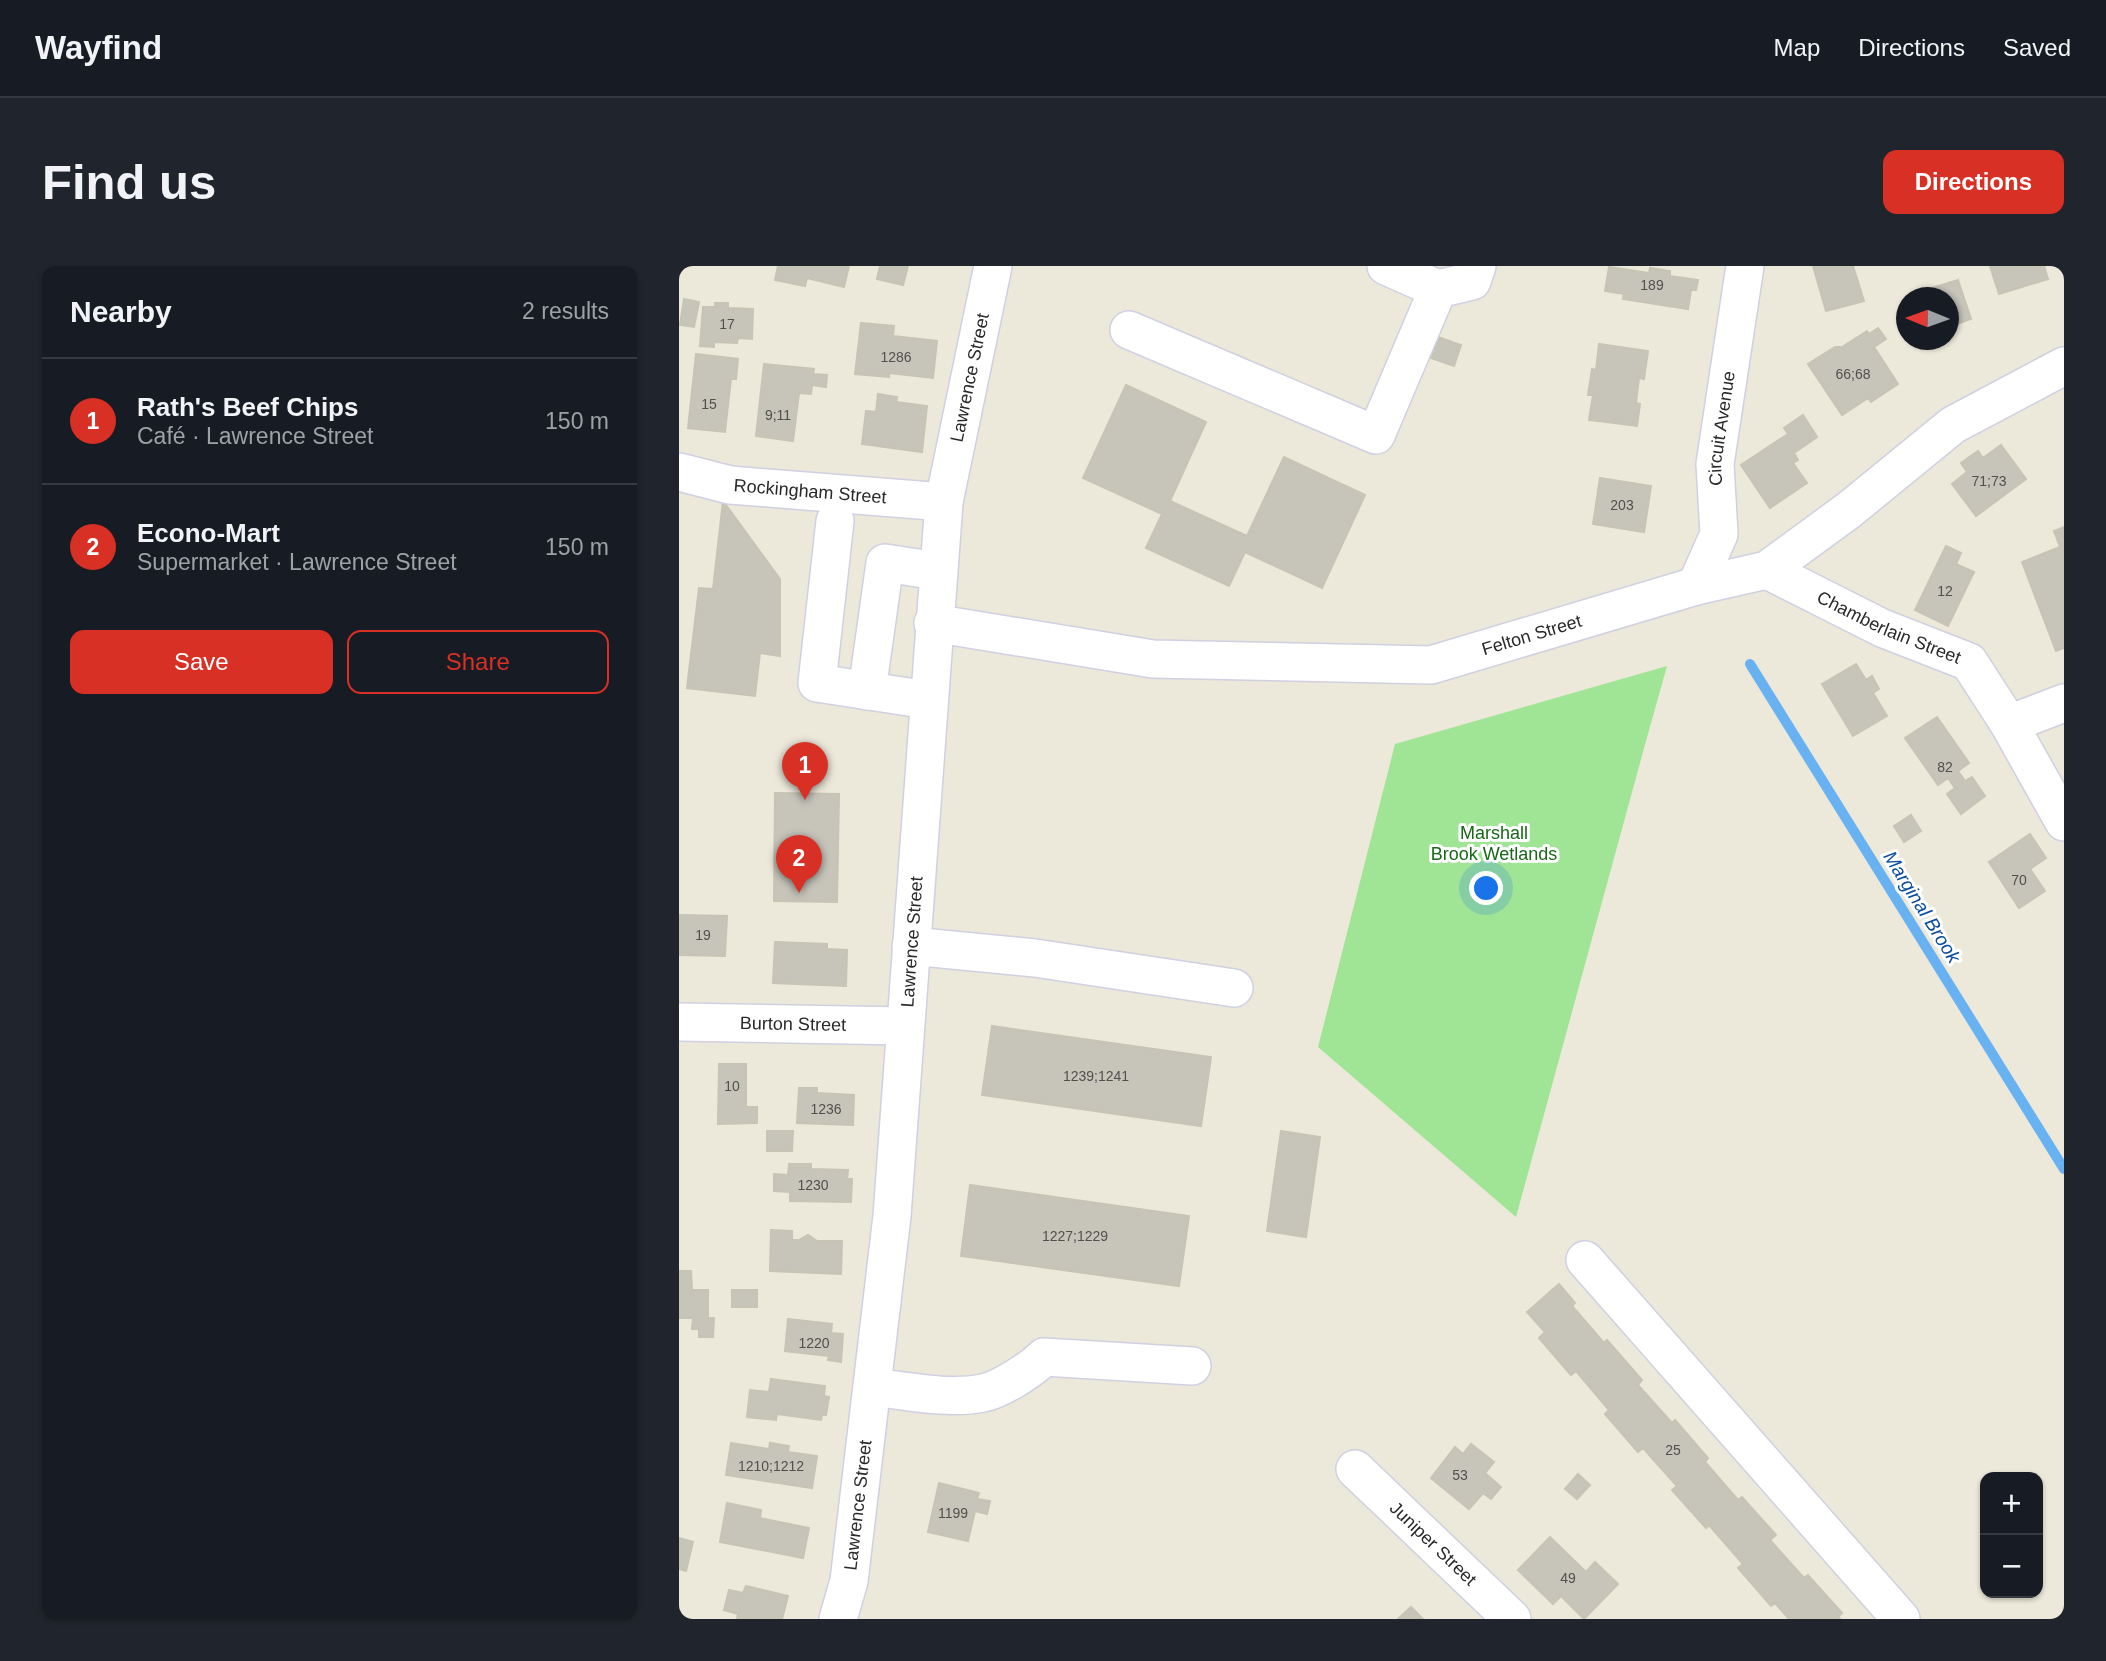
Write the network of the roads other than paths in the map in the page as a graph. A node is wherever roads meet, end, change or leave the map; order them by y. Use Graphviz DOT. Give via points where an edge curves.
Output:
graph roads {
  1 [pos="993,266"];
  2 [pos="1386,266"];
  3 [pos="1477,266"];
  4 [pos="1745,266"];
  5 [pos="1438,289"];
  6 [pos="1129,330"];
  7 [pos="2064,366"];
  8 [pos="680,477"];
  9 [pos="944,502"];
  10 [pos="835,521"];
  11 [pos="1767,570"];
  12 [pos="937,571"];
  13 [pos="1696,586"];
  14 [pos="933,623"];
  15 [pos="867,691"];
  16 [pos="928,700"];
  17 [pos="2064,703"];
  18 [pos="2009,724"];
  19 [pos="2064,822"];
  20 [pos="911,946"];
  21 [pos="1234,988"];
  22 [pos="679,1022"];
  23 [pos="905,1026"];
  24 [pos="1585,1260"];
  25 [pos="1192,1366"];
  26 [pos="873,1387"];
  27 [pos="1355,1469"];
  28 [pos="838,1619"];
  29 [pos="1512,1619"];
  30 [pos="1901,1619"];
  1 -- 9 [label="street, Lawrence Street"];
  2 -- 5 [label="street"];
  3 -- 5 [label="street" via="1472,281"];
  4 -- 13 [label="street, Circuit Avenue" via="1715,464 1720,534"];
  5 -- 6 [label="street" via="1375,435"];
  7 -- 11 [label="street, Felton Street" via="1953,425"];
  8 -- 9 [label="street, Rockingham Street"];
  9 -- 12 [label="street, Lawrence Street"];
  10 -- 15 [label="street" via="817,683"];
  11 -- 13 [label="street, Felton Street"];
  11 -- 18 [label="street, Chamberlain Street" via="1882,628 1969,662"];
  12 -- 14 [label="street, Lawrence Street"];
  12 -- 15 [label="street" via="885,564"];
  13 -- 14 [label="street, Felton Street" via="1431,665 1153,659"];
  14 -- 16 [label="street, Lawrence Street"];
  15 -- 16 [label="street"];
  16 -- 20 [label="street, Lawrence Street"];
  17 -- 18 [label="street"];
  18 -- 19 [label="street, Chamberlain Street"];
  20 -- 21 [label="street" via="1035,958"];
  20 -- 23 [label="street, Lawrence Street"];
  22 -- 23 [label="street, Burton Street"];
  23 -- 26 [label="street, Lawrence Street" via="892,1216"];
  24 -- 30 [label="street"];
  25 -- 26 [label="street" via="1044,1357 985,1393 949,1395"];
  26 -- 28 [label="street, Lawrence Street" via="849,1581"];
  27 -- 29 [label="street, Juniper Street"];
}
